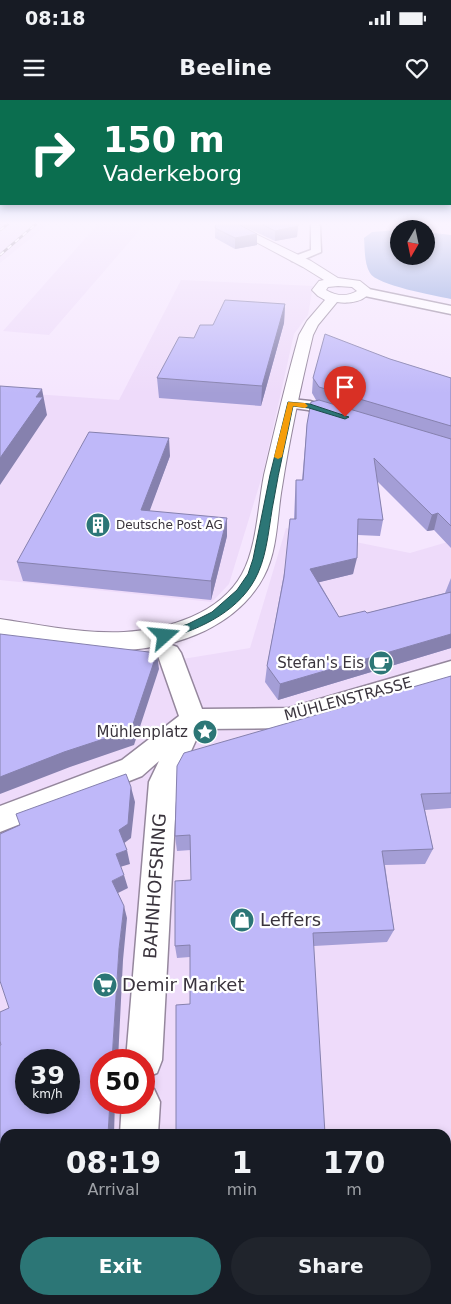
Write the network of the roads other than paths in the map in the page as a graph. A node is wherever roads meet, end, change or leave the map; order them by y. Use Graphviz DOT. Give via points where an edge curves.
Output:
graph roads {
  1 [pos="326,280"];
  2 [pos="334,290"];
  3 [pos="364,292"];
  4 [pos="451,310"];
  5 [pos="290,404"];
  6 [pos="357,420"];
  7 [pos="0,628"];
  8 [pos="167,644"];
  9 [pos="451,670"];
  10 [pos="193,719"];
  11 [pos="0,819"];
  12 [pos="145,1049"];
  13 [pos="140,1114"];
  14 [pos="139,1129"];
  1 -- 2 [label="main road"];
  2 -- 3 [label="main road" via="356,284"];
  2 -- 5 [label="main road" via="306,335"];
  3 -- 4 [label="street"];
  5 -- 6 [label="street" via="310,406"];
  5 -- 8 [label="main road" via="253,574 241,592 216,614 188,628"];
  7 -- 8 [label="main road"];
  8 -- 10 [label="street"];
  9 -- 10 [label="street, MÜHLENSTRASSE" via="289,718"];
  10 -- 11 [label="street" via="132,768"];
  10 -- 12 [label="street, BAHNHOFSRING" via="163,782"];
  13 -- 14 [label="street"];
}
